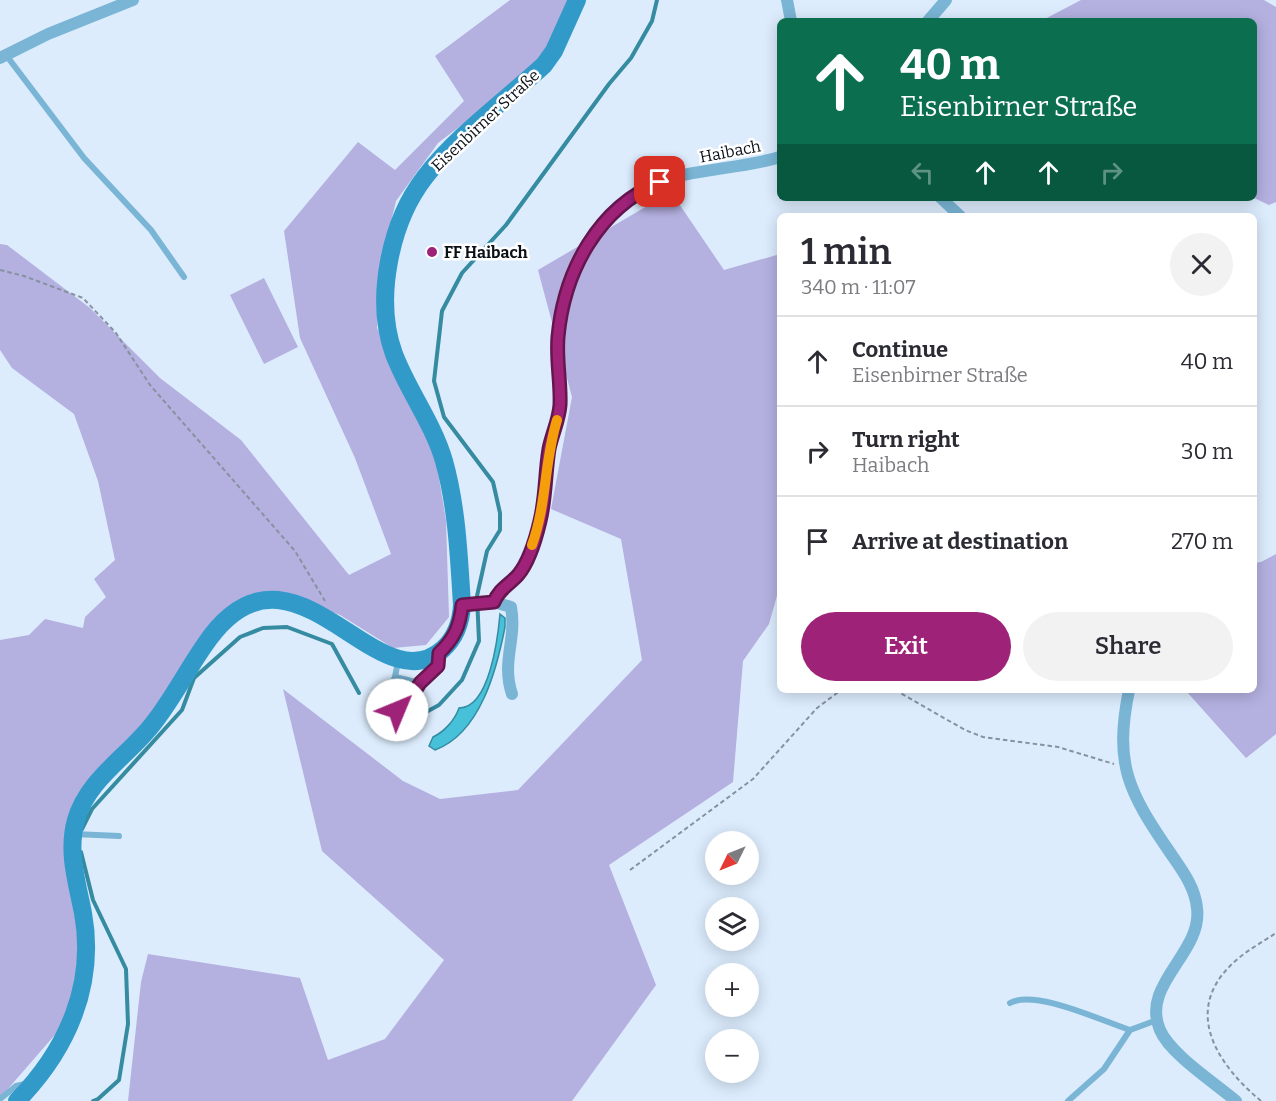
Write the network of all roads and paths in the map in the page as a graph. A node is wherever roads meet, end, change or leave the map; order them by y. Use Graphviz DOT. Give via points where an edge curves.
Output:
graph roads {
  1 [pos="133,0"];
  2 [pos="577,0"];
  3 [pos="788,0"];
  4 [pos="946,0"];
  5 [pos="790,18"];
  6 [pos="931,18"];
  7 [pos="3,56"];
  8 [pos="777,158"];
  9 [pos="944,201"];
  10 [pos="957,213"];
  11 [pos="0,270"];
  12 [pos="184,277"];
  13 [pos="325,601"];
  14 [pos="479,603"];
  15 [pos="439,653"];
  16 [pos="397,668"];
  17 [pos="420,683"];
  18 [pos="837,693"];
  19 [pos="900,693"];
  20 [pos="1129,693"];
  21 [pos="512,694"];
  22 [pos="1123,764"];
  23 [pos="73,834"];
  24 [pos="119,836"];
  25 [pos="630,870"];
  26 [pos="1276,933"];
  27 [pos="1010,1003"];
  28 [pos="1157,1020"];
  29 [pos="1130,1030"];
  30 [pos="32,1085"];
  31 [pos="0,1099"];
  32 [pos="16,1101"];
  33 [pos="1068,1101"];
  34 [pos="1236,1101"];
  35 [pos="1261,1101"];
  1 -- 7 [label="street"];
  2 -- 14 [label="main road, Eisenbirner Straße" via="544,65 425,176 410,201 392,252 387,294 389,339 444,462"];
  3 -- 5 [label="street"];
  4 -- 6 [label="street"];
  7 -- 12 [label="lane" via="84,158 152,230"];
  8 -- 14 [label="street, Haibach" via="647,187 623,203 590,239 577,266 561,321 560,408 549,452 539,525 522,570"];
  9 -- 10 [label="street"];
  11 -- 13 [label="path" via="83,298 116,333 150,385 295,551"];
  14 -- 15 [label="main road, Eisenbirner Straße"];
  14 -- 21 [label="street" via="511,607 512,636 506,671"];
  15 -- 16 [label="main road"];
  15 -- 17 [label="lane" via="438,666"];
  16 -- 17 [label="lane"];
  16 -- 17 [label="lane" via="384,699 397,710 405,708"];
  16 -- 23 [label="main road" via="385,655 315,612 272,600 246,603 217,627 167,706 88,794"];
  18 -- 25 [label="path" via="817,708 753,778"];
  19 -- 22 [label="path" via="983,737 1058,747 1105,763"];
  20 -- 22 [label="street"];
  22 -- 28 [label="street" via="1150,824 1188,879 1197,908 1192,937 1158,996"];
  23 -- 24 [label="lane"];
  23 -- 30 [label="main road" via="72,855 87,940 84,983 70,1027"];
  26 -- 35 [label="path" via="1229,966 1214,990 1208,1011 1212,1041 1219,1056 1237,1081"];
  27 -- 29 [label="lane" via="1018,998 1045,1002"];
  28 -- 29 [label="lane"];
  28 -- 34 [label="street" via="1160,1031 1177,1051"];
  29 -- 33 [label="lane" via="1104,1069"];
  30 -- 31 [label="lane" via="23,1082"];
  30 -- 32 [label="main road"];
}
